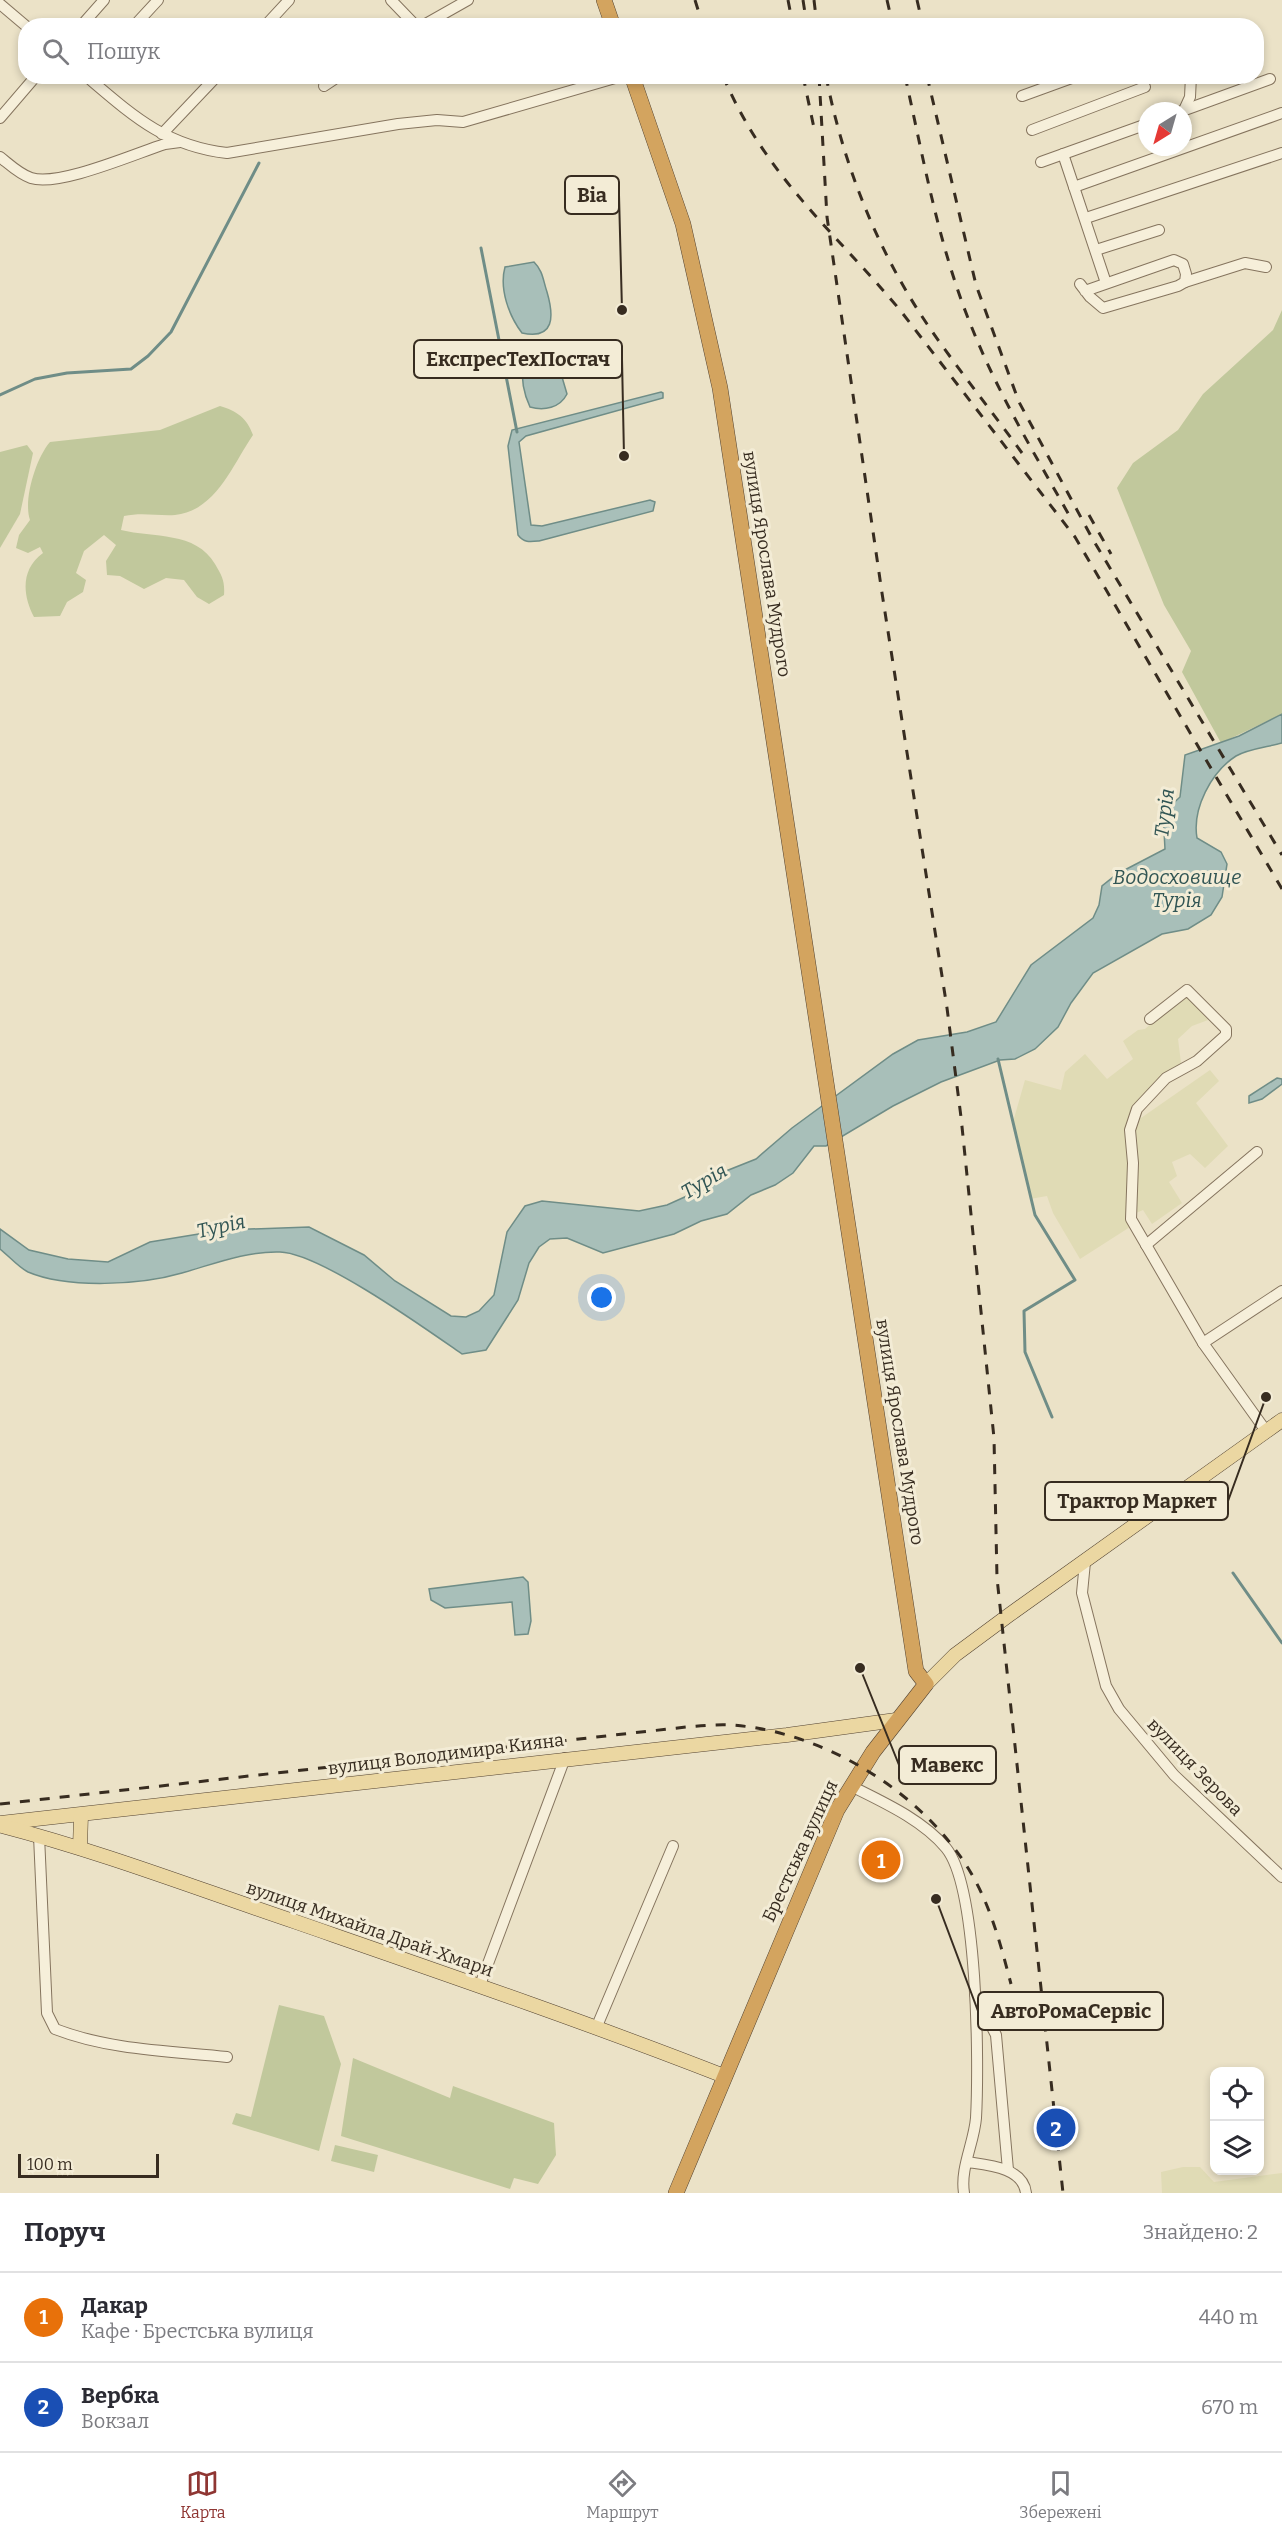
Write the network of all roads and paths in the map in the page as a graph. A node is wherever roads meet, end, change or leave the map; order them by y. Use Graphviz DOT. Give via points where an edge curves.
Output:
graph roads {
  1 [pos="104,0"];
  2 [pos="158,0"];
  3 [pos="289,0"];
  4 [pos="391,0"];
  5 [pos="468,0"];
  6 [pos="604,0"];
  7 [pos="0,4"];
  8 [pos="88,18"];
  9 [pos="141,18"];
  10 [pos="272,18"];
  11 [pos="408,18"];
  12 [pos="436,18"];
  13 [pos="610,18"];
  14 [pos="18,19"];
  15 [pos="1270,79"];
  16 [pos="1264,81"];
  17 [pos="29,84"];
  18 [pos="95,84"];
  19 [pos="210,84"];
  20 [pos="327,84"];
  21 [pos="594,84"];
  22 [pos="635,84"];
  23 [pos="1055,84"];
  24 [pos="1191,84"];
  25 [pos="1256,84"];
  26 [pos="324,86"];
  27 [pos="1145,87"];
  28 [pos="1022,96"];
  29 [pos="1188,102"];
  30 [pos="1192,108"];
  31 [pos="1282,113"];
  32 [pos="0,118"];
  33 [pos="1138,127"];
  34 [pos="1032,130"];
  35 [pos="162,134"];
  36 [pos="183,142"];
  37 [pos="1282,153"];
  38 [pos="1063,154"];
  39 [pos="0,157"];
  40 [pos="1041,162"];
  41 [pos="1074,187"];
  42 [pos="1086,218"];
  43 [pos="1158,231"];
  44 [pos="1096,250"];
  45 [pos="1266,267"];
  46 [pos="1185,282"];
  47 [pos="1106,283"];
  48 [pos="1150,1020"];
  49 [pos="1257,1152"];
  50 [pos="1146,1245"];
  51 [pos="1282,1291"];
  52 [pos="1203,1342"];
  53 [pos="1282,1420"];
  54 [pos="1266,1431"];
  55 [pos="1084,1562"];
  56 [pos="927,1684"];
  57 [pos="896,1720"];
  58 [pos="565,1758"];
  59 [pos="851,1786"];
  60 [pos="81,1815"];
  61 [pos="0,1824"];
  62 [pos="39,1836"];
  63 [pos="673,1846"];
  64 [pos="80,1848"];
  65 [pos="1282,1877"];
  66 [pos="480,1985"];
  67 [pos="974,1991"];
  68 [pos="597,2026"];
  69 [pos="226,2057"];
  70 [pos="724,2076"];
  71 [pos="968,2162"];
  72 [pos="1008,2170"];
  73 [pos="676,2193"];
  74 [pos="964,2193"];
  75 [pos="1026,2193"];
  1 -- 8 [label="street"];
  2 -- 9 [label="street"];
  3 -- 10 [label="street"];
  4 -- 11 [label="street"];
  5 -- 12 [label="street"];
  6 -- 13 [label="highway"];
  7 -- 14 [label="street"];
  15 -- 16 [label="street"];
  17 -- 32 [label="street"];
  18 -- 35 [label="street" via="135,118"];
  19 -- 35 [label="street"];
  20 -- 26 [label="street"];
  21 -- 36 [label="street" via="463,122 398,124 244,152 206,151"];
  22 -- 56 [label="highway, вулиця Ярослава Мудрого" via="683,224 718,376 916,1671"];
  23 -- 28 [label="street"];
  24 -- 29 [label="street"];
  25 -- 30 [label="street"];
  27 -- 34 [label="street"];
  31 -- 41 [label="street"];
  33 -- 38 [label="street"];
  35 -- 36 [label="street"];
  36 -- 39 [label="street" via="165,144 62,179 29,177"];
  37 -- 42 [label="street"];
  38 -- 40 [label="street"];
  38 -- 41 [label="street"];
  41 -- 42 [label="street"];
  42 -- 44 [label="street"];
  43 -- 44 [label="street"];
  44 -- 47 [label="street"];
  45 -- 46 [label="street" via="1245,263"];
  46 -- 47 [label="street" via="1183,264 1174,260"];
  46 -- 47 [label="street" via="1103,308 1082,287"];
  48 -- 50 [label="street" via="1187,990 1226,1029 1226,1035 1203,1056 1156,1086 1134,1116 1130,1130 1131,1219"];
  49 -- 50 [label="street"];
  50 -- 52 [label="street"];
  51 -- 52 [label="street"];
  52 -- 54 [label="street"];
  53 -- 54 [label="main road, Брестська вулиця"];
  54 -- 55 [label="main road, Брестська вулиця"];
  55 -- 56 [label="main road, Брестська вулиця" via="970,1644"];
  55 -- 65 [label="street, вулиця Зерова" via="1082,1593 1106,1686 1119,1709 1174,1775"];
  56 -- 57 [label="highway, Брестська вулиця"];
  57 -- 58 [label="main road, вулиця Володимира Кияна"];
  57 -- 59 [label="highway, Брестська вулиця"];
  58 -- 60 [label="main road, вулиця Володимира Кияна"];
  58 -- 66 [label="street"];
  59 -- 67 [label="street" via="921,1827 953,1859 970,1934"];
  59 -- 70 [label="highway, Брестська вулиця" via="828,1831"];
  60 -- 61 [label="main road, вулиця Володимира Кияна"];
  60 -- 64 [label="main road"];
  61 -- 62 [label="main road, вулиця Михайла Драй-Хмари"];
  62 -- 64 [label="main road, вулиця Михайла Драй-Хмари"];
  62 -- 69 [label="street" via="47,2013 55,2029 77,2038"];
  63 -- 68 [label="street"];
  64 -- 66 [label="main road, вулиця Михайла Драй-Хмари"];
  66 -- 68 [label="main road, вулиця Михайла Драй-Хмари"];
  67 -- 71 [label="street" via="976,2108"];
  67 -- 72 [label="street" via="996,2035"];
  68 -- 70 [label="main road, вулиця Михайла Драй-Хмари"];
  70 -- 73 [label="highway, Брестська вулиця"];
  71 -- 72 [label="street"];
  71 -- 74 [label="street" via="963,2171"];
  72 -- 75 [label="street"];
}
